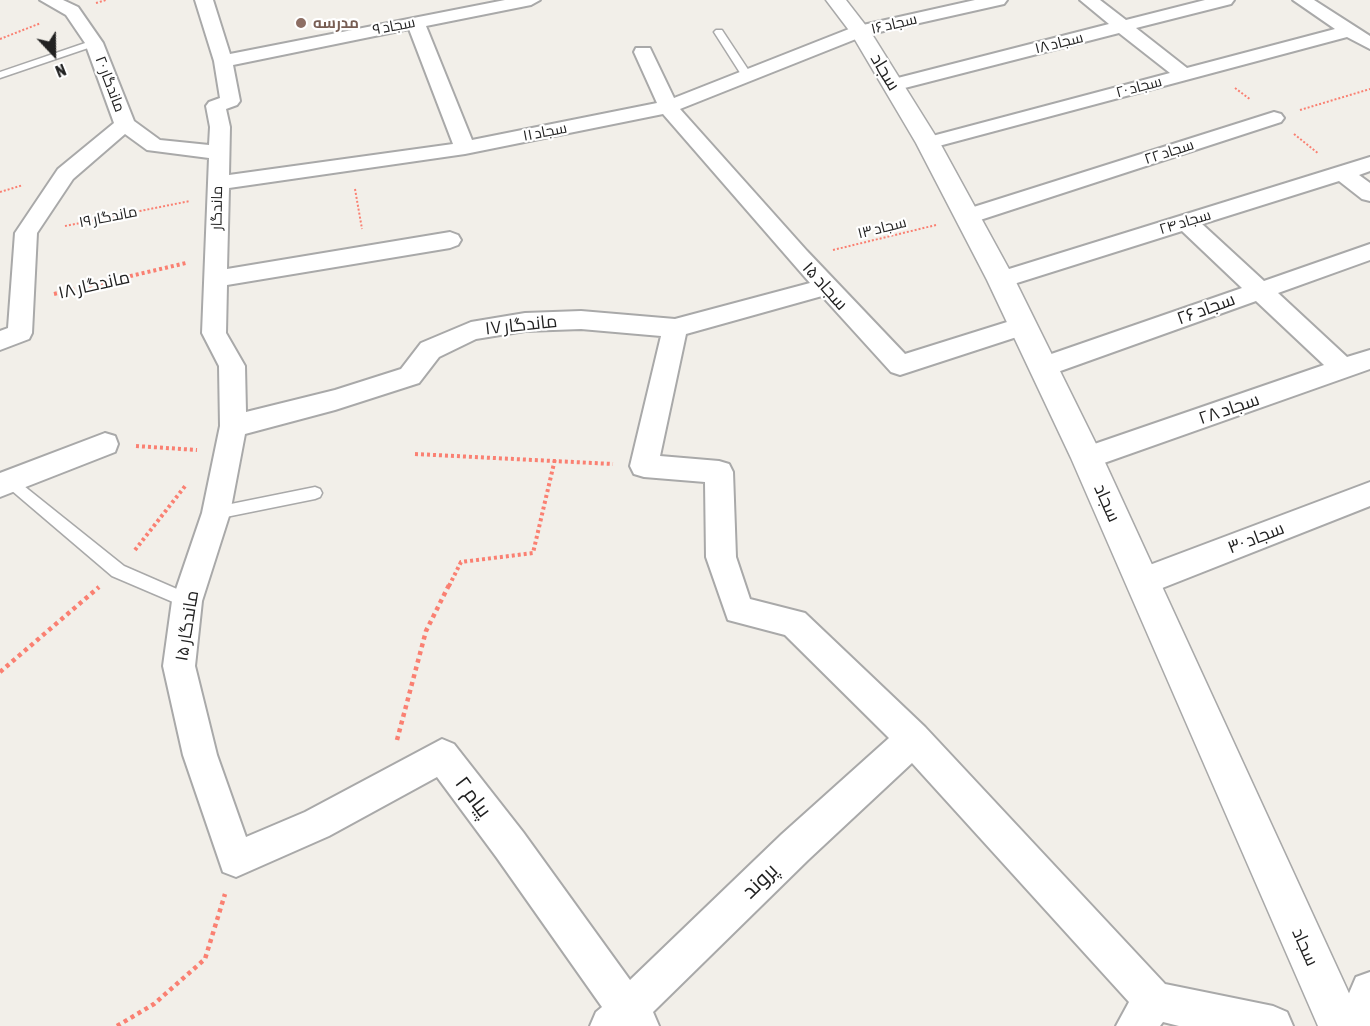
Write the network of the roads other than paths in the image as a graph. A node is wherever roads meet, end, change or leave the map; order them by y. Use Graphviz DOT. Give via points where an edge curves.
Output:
graph roads {
  1 [pos="49,0"];
  2 [pos="204,0"];
  3 [pos="531,0"];
  4 [pos="836,0"];
  5 [pos="998,0"];
  6 [pos="1089,0"];
  7 [pos="1225,0"];
  8 [pos="1302,0"];
  9 [pos="416,22"];
  10 [pos="1122,26"];
  11 [pos="1349,31"];
  12 [pos="719,32"];
  13 [pos="860,32"];
  14 [pos="94,43"];
  15 [pos="1370,44"];
  16 [pos="643,52"];
  17 [pos="223,61"];
  18 [pos="0,75"];
  19 [pos="1184,75"];
  20 [pos="748,76"];
  21 [pos="893,85"];
  22 [pos="668,107"];
  23 [pos="1274,118"];
  24 [pos="125,124"];
  25 [pos="928,143"];
  26 [pos="465,148"];
  27 [pos="220,153"];
  28 [pos="1370,164"];
  29 [pos="1343,173"];
  30 [pos="217,189"];
  31 [pos="1370,194"];
  32 [pos="969,216"];
  33 [pos="1186,222"];
  34 [pos="26,233"];
  35 [pos="450,240"];
  36 [pos="0,241"];
  37 [pos="1370,252"];
  38 [pos="216,267"];
  39 [pos="1001,280"];
  40 [pos="826,287"];
  41 [pos="1260,289"];
  42 [pos="1023,326"];
  43 [pos="675,328"];
  44 [pos="0,340"];
  45 [pos="1370,359"];
  46 [pos="1043,367"];
  47 [pos="1343,369"];
  48 [pos="233,426"];
  49 [pos="105,444"];
  50 [pos="1087,458"];
  51 [pos="4,482"];
  52 [pos="315,493"];
  53 [pos="1370,494"];
  54 [pos="216,513"];
  55 [pos="1142,582"];
  56 [pos="188,601"];
  57 [pos="913,740"];
  58 [pos="236,859"];
  59 [pos="1370,991"];
  60 [pos="1145,1013"];
  61 [pos="626,1020"];
  62 [pos="1273,1026"];
  63 [pos="1341,1026"];
  64 [pos="1355,1026"];
  1 -- 14 [label="street, ماندگار ۲۰" via="72,10"];
  2 -- 17 [label="street, ماندگار"];
  3 -- 9 [label="street, سجاد ۹"];
  4 -- 13 [label="street, سجاد"];
  5 -- 13 [label="street, سجاد ۱۶"];
  6 -- 10 [label="street"];
  7 -- 10 [label="street, سجاد ۱۸"];
  8 -- 11 [label="street"];
  9 -- 17 [label="street, سجاد ۹"];
  9 -- 26 [label="street"];
  10 -- 19 [label="street"];
  10 -- 21 [label="street, سجاد ۱۸"];
  11 -- 15 [label="street"];
  11 -- 19 [label="street, سجاد ۲۰"];
  12 -- 20 [label="lane"];
  13 -- 20 [label="street, سجاد ۱۱"];
  13 -- 21 [label="street, سجاد"];
  14 -- 18 [label="lane"];
  14 -- 24 [label="street, ماندگار ۲۰"];
  16 -- 22 [label="street, سجاد ۱۵"];
  17 -- 27 [label="street, ماندگار" via="230,101 216,106"];
  19 -- 25 [label="street, سجاد ۲۰"];
  20 -- 22 [label="street, سجاد ۱۱"];
  21 -- 25 [label="street, سجاد"];
  22 -- 26 [label="street, سجاد ۱۱"];
  22 -- 40 [label="street, سجاد ۱۵"];
  23 -- 32 [label="street, سجاد ۲۲"];
  24 -- 27 [label="street, ماندگار ۲۰" via="154,146"];
  24 -- 34 [label="street" via="65,174"];
  25 -- 32 [label="street, سجاد"];
  26 -- 30 [label="street, سجاد ۱۱"];
  27 -- 30 [label="street, ماندگار"];
  28 -- 29 [label="street, سجاد ۲۴"];
  29 -- 31 [label="street"];
  29 -- 33 [label="street, سجاد ۲۴"];
  30 -- 38 [label="street, ماندگار"];
  32 -- 39 [label="street, سجاد"];
  33 -- 39 [label="street, سجاد ۲۴"];
  33 -- 41 [label="street"];
  34 -- 36 [label="street"];
  34 -- 44 [label="street" via="20,333"];
  35 -- 38 [label="street" via="366,254"];
  37 -- 41 [label="street, سجاد ۲۶"];
  38 -- 48 [label="street, ماندگار" via="214,333 232,366"];
  39 -- 42 [label="street, سجاد"];
  40 -- 42 [label="street, سجاد ۱۵" via="900,365"];
  40 -- 43 [label="street, ماندگار ۱۷"];
  41 -- 46 [label="street, سجاد ۲۶"];
  41 -- 47 [label="street"];
  42 -- 46 [label="street, سجاد"];
  43 -- 48 [label="street, ماندگار ۱۷" via="581,320 525,322 471,331 430,350 410,376"];
  43 -- 57 [label="street" via="644,466 718,472 721,557 740,610 794,623"];
  45 -- 47 [label="street, سجاد ۲۸"];
  46 -- 50 [label="street, سجاد"];
  47 -- 50 [label="street, سجاد ۲۸"];
  48 -- 54 [label="street, ماندگار ۱۵"];
  49 -- 51 [label="street"];
  50 -- 55 [label="street, سجاد"];
  51 -- 56 [label="lane" via="118,571"];
  52 -- 54 [label="lane"];
  53 -- 55 [label="street, سجاد ۳۰"];
  54 -- 56 [label="street, ماندگار ۱۵"];
  55 -- 63 [label="street, سجاد"];
  56 -- 58 [label="street, ماندگار ۱۵" via="179,666 200,755"];
  57 -- 60 [label="street"];
  57 -- 61 [label="street, پروند" via="795,847"];
  58 -- 61 [label="street, پیام ۲" via="317,824 442,756"];
  59 -- 64 [label="street"];
  60 -- 62 [label="street"];
}
